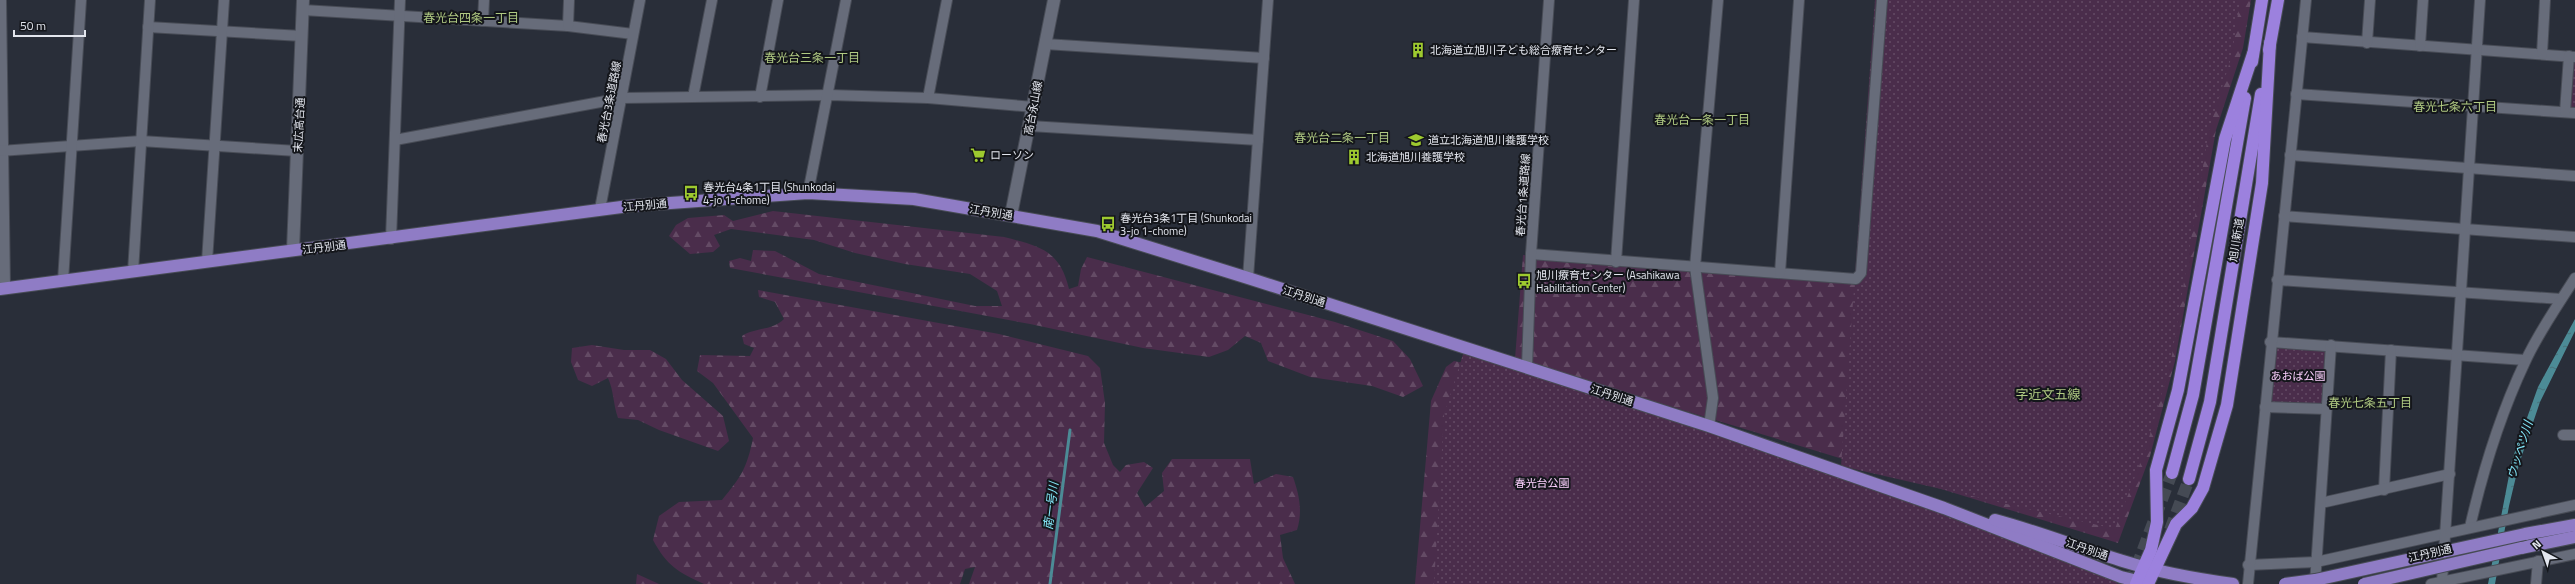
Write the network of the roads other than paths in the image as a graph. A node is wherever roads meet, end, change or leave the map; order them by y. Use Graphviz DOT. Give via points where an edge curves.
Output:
graph roads {
  1 [pos="1,0"];
  2 [pos="81,0"];
  3 [pos="150,0"];
  4 [pos="224,0"];
  5 [pos="400,0"];
  6 [pos="484,0"];
  7 [pos="569,0"];
  8 [pos="640,0"];
  9 [pos="712,0"];
  10 [pos="778,0"];
  11 [pos="846,0"];
  12 [pos="947,0"];
  13 [pos="1054,0"];
  14 [pos="1268,0"];
  15 [pos="1549,0"];
  16 [pos="1634,0"];
  17 [pos="1718,0"];
  18 [pos="1799,0"];
  19 [pos="1882,0"];
  20 [pos="2262,0"];
  21 [pos="2278,0"];
  22 [pos="2306,0"];
  23 [pos="2370,0"];
  24 [pos="2423,0"];
  25 [pos="2480,0"];
  26 [pos="2545,0"];
  27 [pos="303,5"];
  28 [pos="399,16"];
  29 [pos="483,21"];
  30 [pos="568,26"];
  31 [pos="148,27"];
  32 [pos="222,32"];
  33 [pos="633,34"];
  34 [pos="302,36"];
  35 [pos="2302,37"];
  36 [pos="2270,43"];
  37 [pos="2367,43"];
  38 [pos="1045,44"];
  39 [pos="2420,46"];
  40 [pos="2477,49"];
  41 [pos="2253,54"];
  42 [pos="2542,54"];
  43 [pos="2572,56"];
  44 [pos="1264,58"];
  45 [pos="2296,94"];
  46 [pos="829,95"];
  47 [pos="760,96"];
  48 [pos="693,97"];
  49 [pos="622,98"];
  50 [pos="928,98"];
  51 [pos="1034,107"];
  52 [pos="2474,107"];
  53 [pos="2570,112"];
  54 [pos="1030,126"];
  55 [pos="395,140"];
  56 [pos="1258,140"];
  57 [pos="141,141"];
  58 [pos="72,146"];
  59 [pos="215,146"];
  60 [pos="1,152"];
  61 [pos="297,152"];
  62 [pos="2290,155"];
  63 [pos="2469,168"];
  64 [pos="2575,176"];
  65 [pos="808,193"];
  66 [pos="600,209"];
  67 [pos="1011,215"];
  68 [pos="2284,216"];
  69 [pos="2466,230"];
  70 [pos="2575,237"];
  71 [pos="391,239"];
  72 [pos="293,250"];
  73 [pos="1530,254"];
  74 [pos="207,262"];
  75 [pos="1616,262"];
  76 [pos="1695,267"];
  77 [pos="133,272"];
  78 [pos="1780,273"];
  79 [pos="1248,278"];
  80 [pos="2575,278"];
  81 [pos="2277,280"];
  82 [pos="63,281"];
  83 [pos="2,289"];
  84 [pos="2461,290"];
  85 [pos="2561,299"];
  86 [pos="2270,342"];
  87 [pos="2331,345"];
  88 [pos="2391,350"];
  89 [pos="2456,355"];
  90 [pos="2525,360"];
  91 [pos="1527,367"];
  92 [pos="2265,407"];
  93 [pos="2326,409"];
  94 [pos="1709,426"];
  95 [pos="2563,435"];
  96 [pos="2575,435"];
  97 [pos="2172,473"];
  98 [pos="2450,474"];
  99 [pos="2189,479"];
  100 [pos="2384,490"];
  101 [pos="2321,503"];
  102 [pos="2575,505"];
  103 [pos="1944,508"];
  104 [pos="2575,525"];
  105 [pos="2473,527"];
  106 [pos="2443,533"];
  107 [pos="2575,537"];
  108 [pos="2575,554"];
  109 [pos="2538,561"];
  110 [pos="2316,562"];
  111 [pos="2248,565"];
  112 [pos="2149,568"];
  113 [pos="2442,582"];
  114 [pos="2144,583"];
  115 [pos="2233,584"];
  116 [pos="2248,584"];
  117 [pos="2285,584"];
  118 [pos="2315,584"];
  119 [pos="2364,584"];
  120 [pos="2431,584"];
  121 [pos="2536,584"];
  1 -- 60 [label="street"];
  2 -- 58 [label="street"];
  3 -- 31 [label="street"];
  4 -- 32 [label="street"];
  5 -- 28 [label="street"];
  6 -- 29 [label="street"];
  7 -- 30 [label="street"];
  8 -- 33 [label="street, 春光台3条道路線"];
  9 -- 48 [label="street"];
  10 -- 47 [label="street"];
  11 -- 46 [label="street"];
  12 -- 50 [label="street"];
  13 -- 38 [label="street, 高台永山線"];
  14 -- 44 [label="street"];
  15 -- 73 [label="street, 春光台1条道路線"];
  16 -- 75 [label="street"];
  17 -- 76 [label="street"];
  18 -- 78 [label="street"];
  19 -- 78 [label="street" via="1861,273 1856,279"];
  20 -- 41 [label="highway, 旭川新道"];
  21 -- 36 [label="highway, 旭川新道"];
  22 -- 35 [label="street"];
  23 -- 37 [label="street"];
  24 -- 39 [label="street"];
  25 -- 40 [label="street"];
  26 -- 42 [label="street"];
  27 -- 28 [label="street"];
  27 -- 34 [label="street, 末広高台通"];
  28 -- 29 [label="street"];
  28 -- 55 [label="street"];
  29 -- 30 [label="street"];
  30 -- 33 [label="street"];
  31 -- 32 [label="street"];
  31 -- 57 [label="street"];
  32 -- 34 [label="street"];
  32 -- 59 [label="street"];
  33 -- 49 [label="street, 春光台3条道路線"];
  34 -- 61 [label="street, 末広高台通"];
  35 -- 37 [label="street"];
  35 -- 45 [label="street"];
  36 -- 99 [label="highway, 旭川新道" via="2210,402"];
  36 -- 112 [label="highway" via="2262,183 2227,406 2203,488 2192,508 2176,524"];
  37 -- 39 [label="street"];
  38 -- 44 [label="street"];
  38 -- 51 [label="street, 高台永山線"];
  39 -- 40 [label="street"];
  40 -- 42 [label="street"];
  40 -- 52 [label="street"];
  41 -- 97 [label="highway, 旭川新道" via="2193,395"];
  41 -- 112 [label="highway" via="2225,139 2178,390 2156,470 2157,522"];
  42 -- 43 [label="street"];
  43 -- 53 [label="street"];
  44 -- 56 [label="street"];
  45 -- 52 [label="street"];
  45 -- 62 [label="street"];
  46 -- 47 [label="street"];
  46 -- 50 [label="street"];
  46 -- 65 [label="street"];
  47 -- 48 [label="street"];
  48 -- 49 [label="street"];
  49 -- 55 [label="street"];
  49 -- 66 [label="street, 春光台3条道路線"];
  50 -- 51 [label="street"];
  51 -- 54 [label="street, 高台永山線"];
  52 -- 53 [label="street"];
  52 -- 63 [label="street"];
  54 -- 56 [label="street"];
  54 -- 67 [label="street, 高台永山線"];
  55 -- 71 [label="street"];
  56 -- 79 [label="street"];
  57 -- 58 [label="street"];
  57 -- 59 [label="street"];
  57 -- 77 [label="street"];
  58 -- 60 [label="street"];
  58 -- 82 [label="street"];
  59 -- 61 [label="street"];
  59 -- 74 [label="street"];
  60 -- 83 [label="street"];
  61 -- 72 [label="street, 末広高台通"];
  62 -- 63 [label="street"];
  62 -- 68 [label="street"];
  63 -- 64 [label="street"];
  63 -- 69 [label="street"];
  65 -- 66 [label="main road, 江丹別通"];
  65 -- 67 [label="main road, 江丹別通" via="914,200"];
  66 -- 71 [label="main road, 江丹別通"];
  67 -- 79 [label="main road, 江丹別通" via="1097,231"];
  68 -- 69 [label="street"];
  68 -- 81 [label="street"];
  69 -- 70 [label="street"];
  69 -- 84 [label="street"];
  71 -- 72 [label="main road, 江丹別通"];
  72 -- 74 [label="main road, 江丹別通"];
  73 -- 75 [label="street"];
  73 -- 91 [label="street, 春光台1条道路線"];
  74 -- 77 [label="main road, 江丹別通"];
  75 -- 76 [label="street"];
  76 -- 78 [label="street"];
  76 -- 94 [label="street" via="1713,398"];
  77 -- 82 [label="main road, 江丹別通"];
  79 -- 91 [label="main road, 江丹別通"];
  80 -- 85 [label="street"];
  81 -- 84 [label="street"];
  81 -- 86 [label="street"];
  82 -- 83 [label="main road, 江丹別通"];
  84 -- 85 [label="street"];
  84 -- 89 [label="street"];
  85 -- 90 [label="street"];
  86 -- 87 [label="street"];
  86 -- 92 [label="street"];
  87 -- 88 [label="street"];
  87 -- 93 [label="street"];
  88 -- 89 [label="street"];
  88 -- 100 [label="street"];
  89 -- 90 [label="street"];
  89 -- 98 [label="street"];
  90 -- 105 [label="street" via="2482,471"];
  91 -- 94 [label="main road, 江丹別通"];
  92 -- 93 [label="street"];
  92 -- 111 [label="street"];
  93 -- 101 [label="street"];
  94 -- 103 [label="main road, 江丹別通"];
  95 -- 96 [label="street"];
  98 -- 100 [label="street"];
  98 -- 106 [label="street"];
  100 -- 101 [label="street"];
  101 -- 110 [label="street"];
  102 -- 105 [label="street"];
  103 -- 112 [label="main road, 江丹別通" via="2029,529"];
  103 -- 114 [label="main road, 江丹別通" via="2121,577"];
  104 -- 117 [label="main road, 江丹別通, bridge" via="2315,580"];
  105 -- 106 [label="street"];
  106 -- 110 [label="street"];
  106 -- 113 [label="street"];
  107 -- 119 [label="main road, 江丹別通, bridge"];
  108 -- 109 [label="street"];
  109 -- 113 [label="street"];
  109 -- 121 [label="street"];
  110 -- 111 [label="street"];
  110 -- 118 [label="street"];
  111 -- 116 [label="street"];
  112 -- 114 [label="highway"];
  112 -- 115 [label="main road, 江丹別通"];
  113 -- 120 [label="street"];
}
